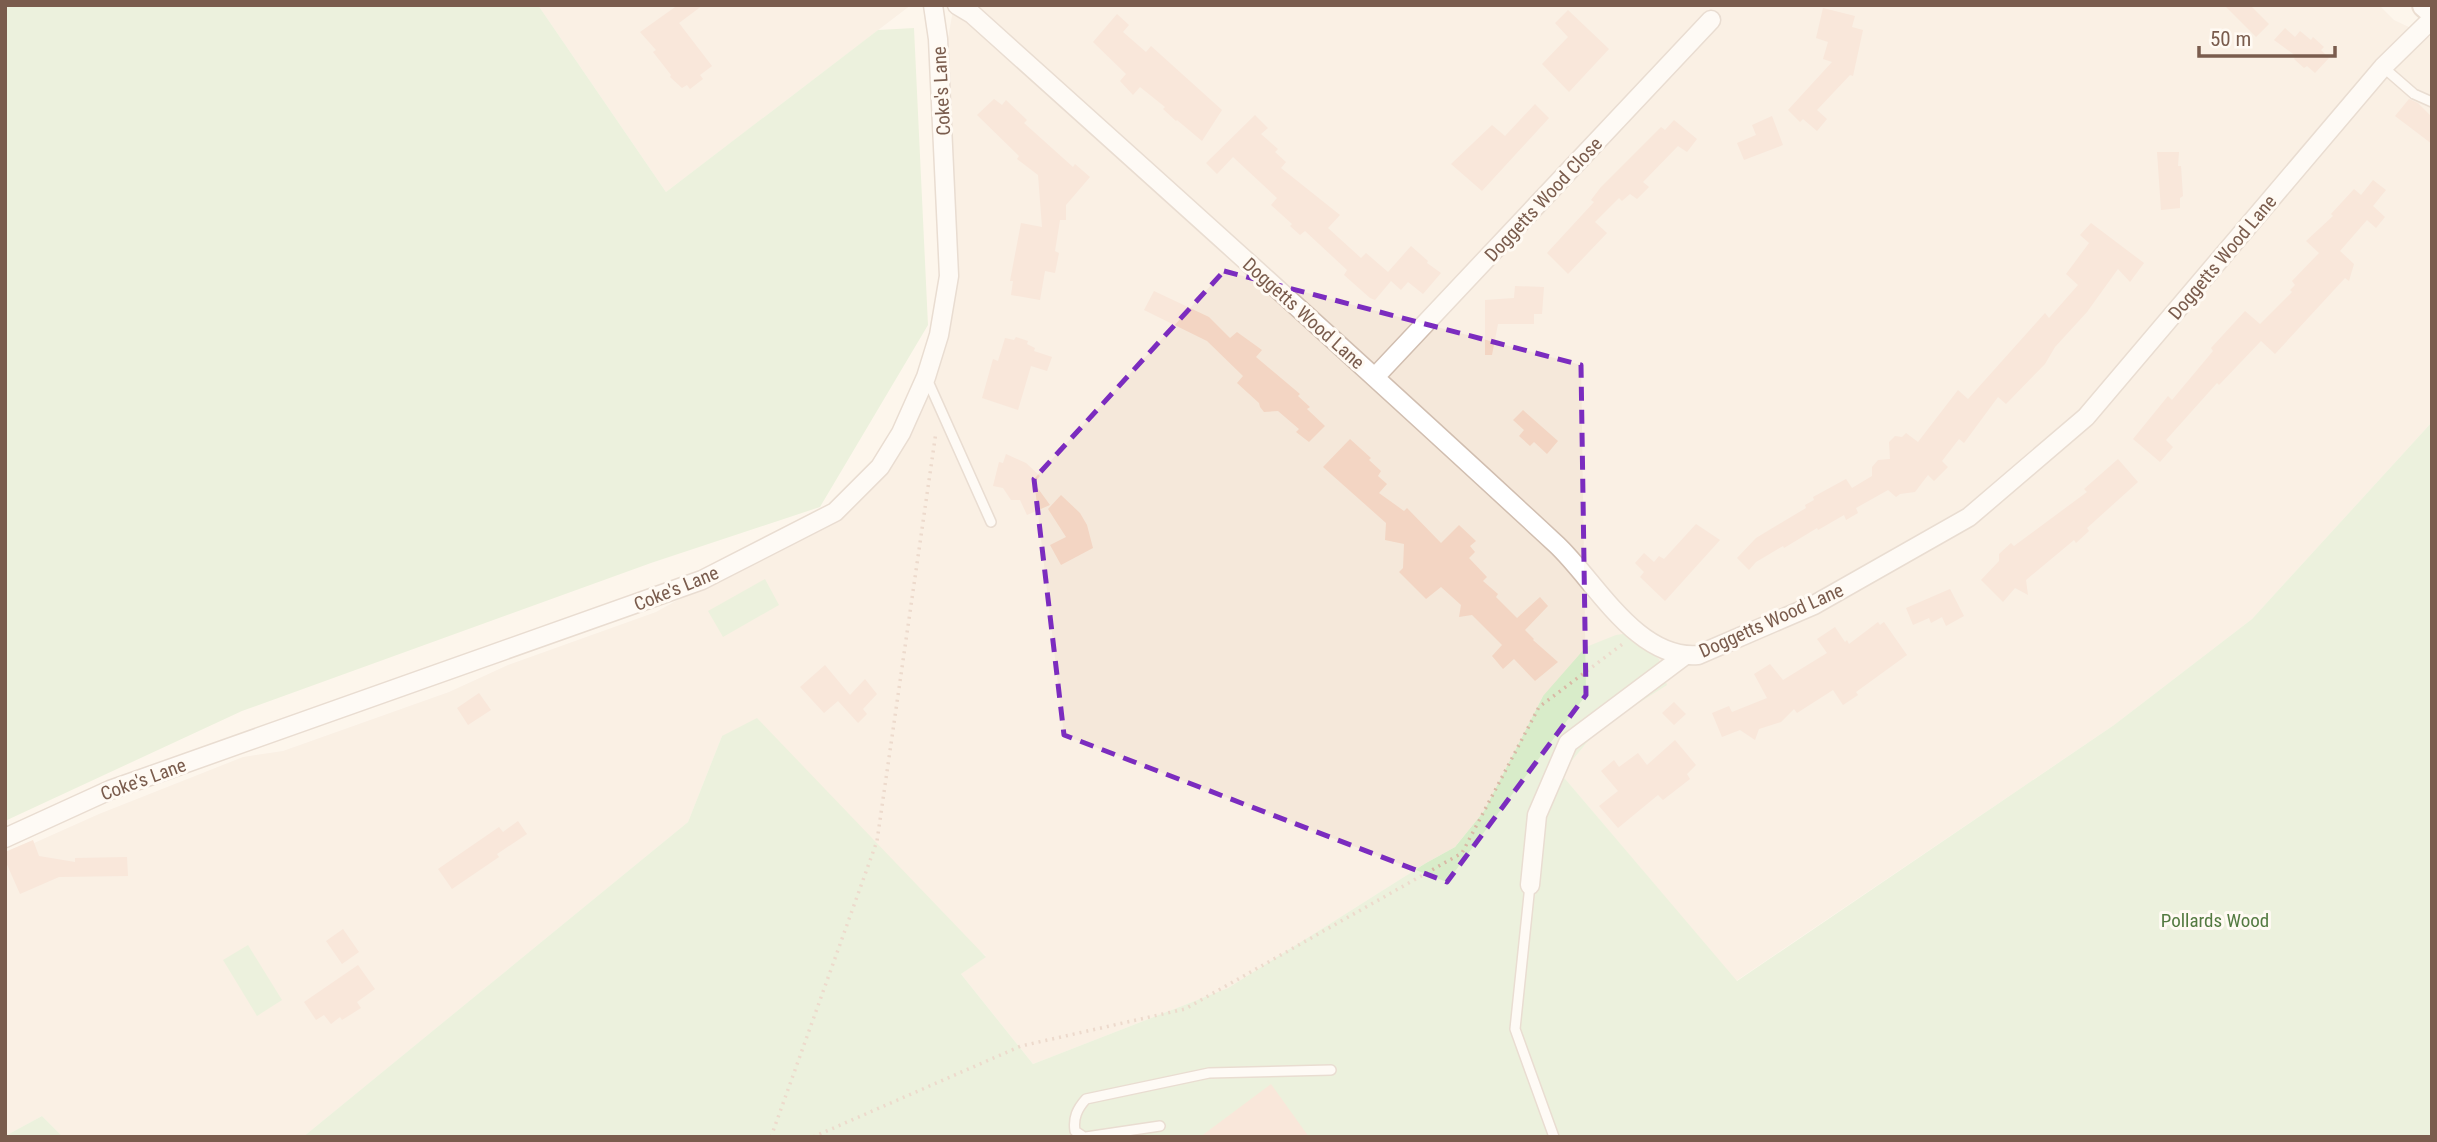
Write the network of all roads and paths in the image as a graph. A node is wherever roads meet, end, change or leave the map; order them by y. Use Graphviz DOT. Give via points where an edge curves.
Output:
graph roads {
  1 [pos="933,5"];
  2 [pos="957,5"];
  3 [pos="2425,5"];
  4 [pos="2432,11"];
  5 [pos="2432,19"];
  6 [pos="1711,20"];
  7 [pos="2383,67"];
  8 [pos="2432,102"];
  9 [pos="926,377"];
  10 [pos="1375,377"];
  11 [pos="940,405"];
  12 [pos="991,522"];
  13 [pos="1637,634"];
  14 [pos="1684,656"];
  15 [pos="5,838"];
  16 [pos="1530,884"];
  17 [pos="1331,1070"];
  18 [pos="1160,1126"];
  19 [pos="771,1137"];
  20 [pos="813,1137"];
  21 [pos="1085,1137"];
  22 [pos="1554,1137"];
  1 -- 9 [label="street, Coke's Lane" via="949,276"];
  2 -- 10 [label="street, Doggetts Wood Lane"];
  3 -- 4 [label="main road"];
  5 -- 7 [label="street, Doggetts Wood Lane"];
  6 -- 10 [label="street, Doggetts Wood Close"];
  7 -- 8 [label="lane" via="2414,94"];
  7 -- 14 [label="street, Doggetts Wood Lane" via="2086,417 1969,517 1814,605 1698,655"];
  9 -- 11 [label="lane"];
  9 -- 15 [label="street, Coke's Lane" via="880,467 835,512 775,545 651,600 110,790"];
  10 -- 13 [label="street, Doggetts Wood Lane" via="1561,549"];
  11 -- 12 [label="lane"];
  11 -- 19 [label="path" via="877,841"];
  13 -- 14 [label="street, Doggetts Wood Lane"];
  13 -- 20 [label="path" via="1539,707 1462,853 1185,1009 1021,1046"];
  14 -- 16 [label="street" via="1568,743 1537,815"];
  16 -- 22 [label="lane" via="1515,1029"];
  17 -- 21 [label="lane" via="1209,1073 1086,1099 1073,1122 1075,1131"];
  18 -- 21 [label="lane"];
}
